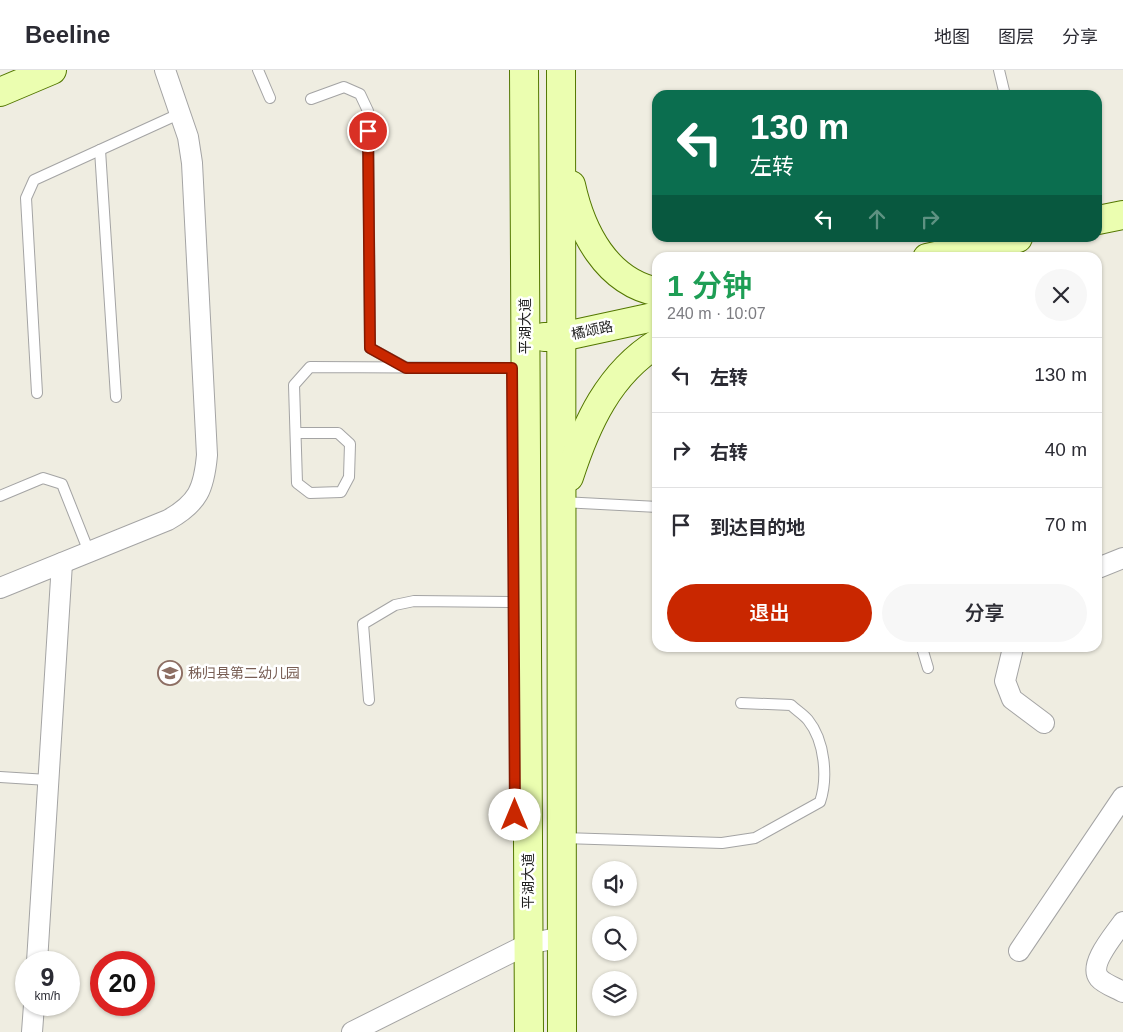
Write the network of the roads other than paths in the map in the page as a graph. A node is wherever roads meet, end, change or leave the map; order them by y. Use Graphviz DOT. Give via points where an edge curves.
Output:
graph roads {
  1 [pos="52,70"];
  2 [pos="165,70"];
  3 [pos="258,70"];
  4 [pos="524,70"];
  5 [pos="561,70"];
  6 [pos="999,70"];
  7 [pos="1004,90"];
  8 [pos="0,92"];
  9 [pos="270,98"];
  10 [pos="311,98"];
  11 [pos="181,113"];
  12 [pos="561,131"];
  13 [pos="100,150"];
  14 [pos="1123,215"];
  15 [pos="1102,219"];
  16 [pos="1000,242"];
  17 [pos="954,252"];
  18 [pos="652,291"];
  19 [pos="652,317"];
  20 [pos="561,337"];
  21 [pos="652,348"];
  22 [pos="518,362"];
  23 [pos="406,368"];
  24 [pos="37,393"];
  25 [pos="116,397"];
  26 [pos="296,434"];
  27 [pos="0,496"];
  28 [pos="561,502"];
  29 [pos="652,507"];
  30 [pos="89,552"];
  31 [pos="1123,558"];
  32 [pos="62,563"];
  33 [pos="1102,566"];
  34 [pos="0,588"];
  35 [pos="514,602"];
  36 [pos="923,652"];
  37 [pos="1012,652"];
  38 [pos="928,668"];
  39 [pos="369,700"];
  40 [pos="741,703"];
  41 [pos="1044,723"];
  42 [pos="0,777"];
  43 [pos="48,780"];
  44 [pos="1123,797"];
  45 [pos="562,838"];
  46 [pos="1123,922"];
  47 [pos="562,937"];
  48 [pos="519,949"];
  49 [pos="38,951"];
  50 [pos="1019,951"];
  51 [pos="1123,992"];
  52 [pos="33,1016"];
  53 [pos="32,1032"];
  54 [pos="352,1032"];
  55 [pos="529,1032"];
  56 [pos="562,1032"];
  1 -- 8 [label="main road"];
  2 -- 11 [label="street"];
  3 -- 9 [label="lane"];
  4 -- 22 [label="main road, 平湖大道"];
  5 -- 12 [label="main road"];
  6 -- 7 [label="lane"];
  10 -- 23 [label="lane" via="344,87 360,94 368,111 370,348"];
  11 -- 13 [label="lane"];
  11 -- 30 [label="street" via="192,163 207,455 205,476 198,495 186,510"];
  12 -- 18 [label="main road" via="577,214 594,247 618,274"];
  12 -- 20 [label="main road"];
  13 -- 24 [label="lane" via="34,180 26,198"];
  13 -- 25 [label="lane"];
  14 -- 15 [label="main road"];
  16 -- 17 [label="main road"];
  19 -- 20 [label="main road, 橘颂路"];
  20 -- 22 [label="main road, 橘颂路"];
  20 -- 28 [label="main road"];
  21 -- 28 [label="main road" via="621,374 596,406 580,441"];
  22 -- 23 [label="lane"];
  22 -- 48 [label="main road, 平湖大道"];
  23 -- 26 [label="lane" via="310,367 294,385"];
  26 -- 26 [label="lane" via="297,483 310,493 341,492 350,477 350,444 338,433"];
  27 -- 30 [label="lane" via="43,478 62,484"];
  28 -- 29 [label="lane"];
  28 -- 45 [label="main road"];
  30 -- 32 [label="street"];
  31 -- 33 [label="street"];
  32 -- 34 [label="street"];
  32 -- 43 [label="street"];
  35 -- 39 [label="lane" via="414,601 395,605 363,624"];
  36 -- 38 [label="lane"];
  37 -- 41 [label="street" via="1005,681 1012,699"];
  40 -- 45 [label="lane" via="791,704 808,720 820,742 825,786 820,802 755,838 722,844"];
  42 -- 43 [label="lane"];
  43 -- 49 [label="street"];
  44 -- 50 [label="street"];
  45 -- 47 [label="main road"];
  46 -- 51 [label="street" via="1096,962 1099,978"];
  47 -- 48 [label="street"];
  47 -- 56 [label="main road"];
  48 -- 54 [label="street"];
  48 -- 55 [label="main road, 平湖大道"];
  52 -- 53 [label="street"];
}
